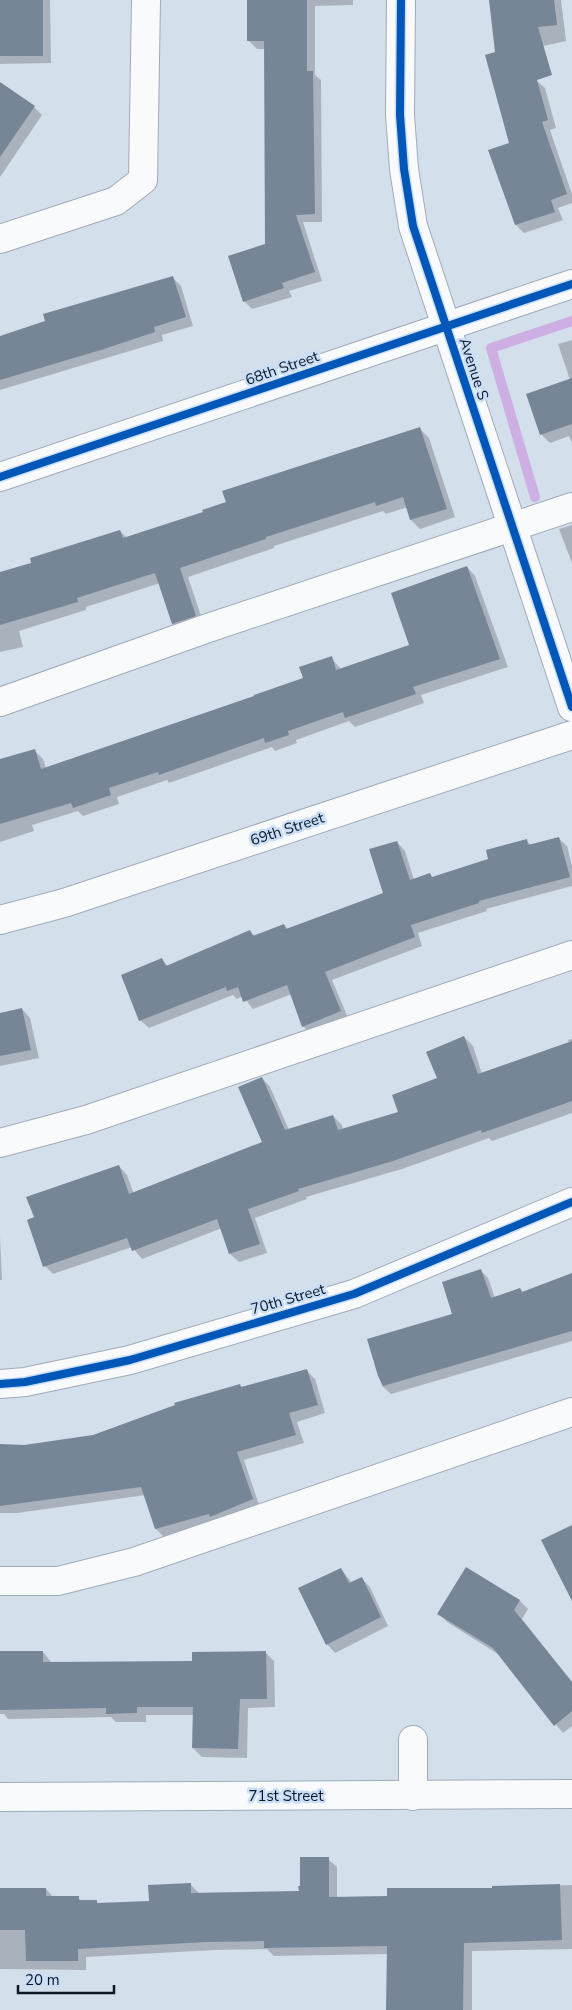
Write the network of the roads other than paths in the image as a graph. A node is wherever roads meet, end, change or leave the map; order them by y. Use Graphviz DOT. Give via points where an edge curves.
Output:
graph roads {
  1 [pos="146,0"];
  2 [pos="401,0"];
  3 [pos="0,239"];
  4 [pos="572,284"];
  5 [pos="446,328"];
  6 [pos="0,477"];
  7 [pos="572,507"];
  8 [pos="511,527"];
  9 [pos="0,702"];
  10 [pos="572,707"];
  11 [pos="572,735"];
  12 [pos="0,920"];
  13 [pos="572,955"];
  14 [pos="0,1143"];
  15 [pos="572,1202"];
  16 [pos="0,1384"];
  17 [pos="571,1416"];
  18 [pos="0,1581"];
  19 [pos="412,1740"];
  20 [pos="572,1794"];
  21 [pos="412,1796"];
  22 [pos="0,1797"];
  1 -- 3 [label="street" via="143,180 116,201"];
  2 -- 5 [label="street, Avenue S" via="400,115 404,169 413,226"];
  4 -- 5 [label="street, 68th Street"];
  5 -- 6 [label="street, 68th Street"];
  5 -- 8 [label="street, Avenue S"];
  7 -- 8 [label="street"];
  8 -- 9 [label="street" via="208,628"];
  8 -- 10 [label="street, Avenue S"];
  11 -- 12 [label="street, 69th Street" via="64,903"];
  13 -- 14 [label="street" via="86,1120"];
  15 -- 16 [label="street, 70th Street" via="354,1294 130,1360 25,1382"];
  17 -- 18 [label="street" via="134,1562 58,1581"];
  19 -- 21 [label="street"];
  20 -- 21 [label="street, 71st Street"];
  21 -- 22 [label="street, 71st Street"];
}
